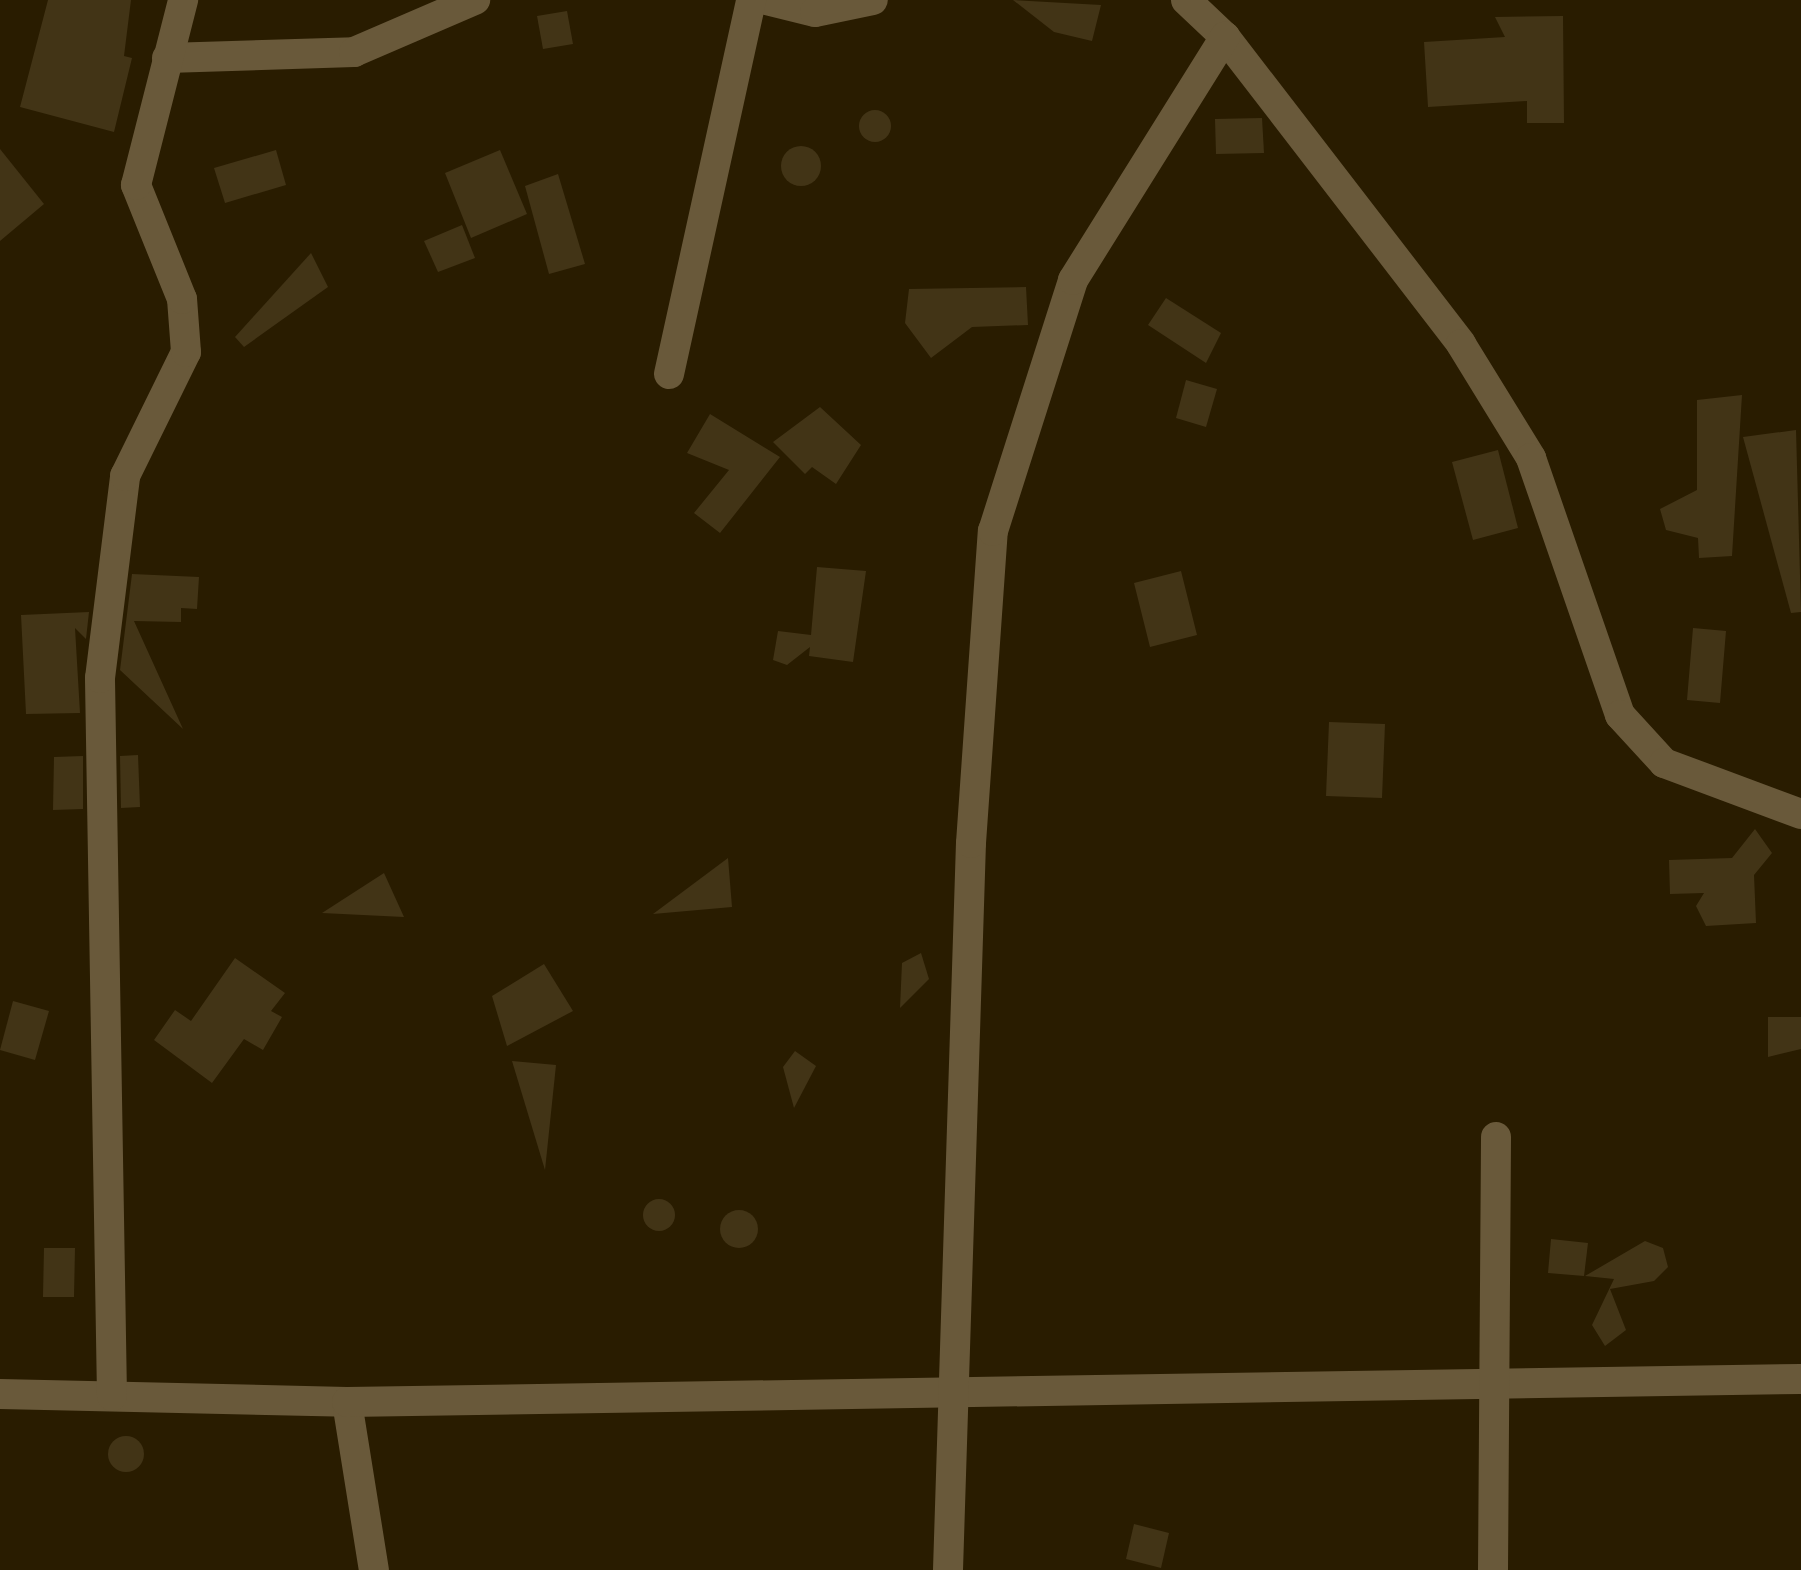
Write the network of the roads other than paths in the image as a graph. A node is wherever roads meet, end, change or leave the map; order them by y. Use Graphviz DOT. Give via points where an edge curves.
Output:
graph roads {
  1 [pos="183,0"];
  2 [pos="474,0"];
  3 [pos="752,0"];
  4 [pos="766,0"];
  5 [pos="873,0"];
  6 [pos="1186,0"];
  7 [pos="1225,37"];
  8 [pos="168,58"];
  9 [pos="669,374"];
  10 [pos="1801,814"];
  11 [pos="1496,1137"];
  12 [pos="1801,1379"];
  13 [pos="1494,1383"];
  14 [pos="948,1391"];
  15 [pos="0,1394"];
  16 [pos="112,1396"];
  17 [pos="347,1402"];
  18 [pos="374,1570"];
  19 [pos="948,1570"];
  20 [pos="1493,1570"];
  1 -- 8 [label="street"];
  2 -- 8 [label="street" via="354,52"];
  3 -- 9 [label="street"];
  4 -- 5 [label="street" via="815,12"];
  6 -- 7 [label="street"];
  7 -- 10 [label="street" via="1461,344 1531,458 1620,715 1664,763"];
  7 -- 14 [label="street" via="1073,280 993,531"];
  8 -- 16 [label="street" via="136,184 189,325 186,352 124,476 100,678"];
  11 -- 13 [label="street"];
  12 -- 13 [label="street"];
  13 -- 14 [label="street"];
  13 -- 20 [label="street"];
  14 -- 17 [label="street"];
  14 -- 19 [label="street"];
  15 -- 16 [label="street"];
  16 -- 17 [label="street"];
  17 -- 18 [label="street"];
}
